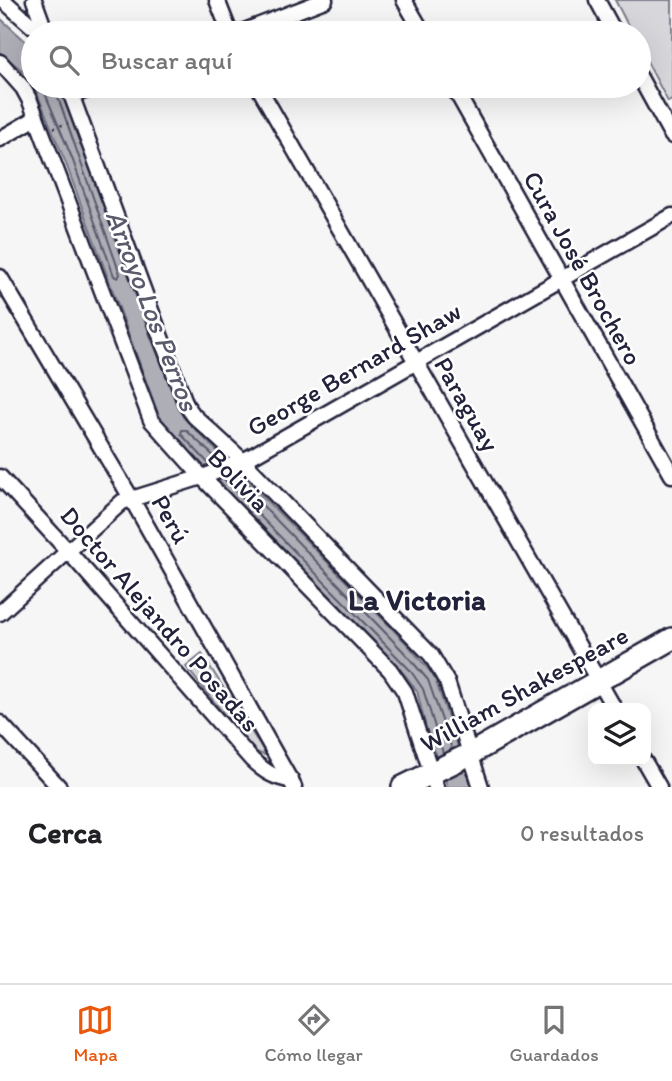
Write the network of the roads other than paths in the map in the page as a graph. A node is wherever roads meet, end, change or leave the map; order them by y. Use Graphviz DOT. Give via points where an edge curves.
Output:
graph roads {
  1 [pos="3,0"];
  2 [pos="34,0"];
  3 [pos="217,0"];
  4 [pos="324,0"];
  5 [pos="404,0"];
  6 [pos="597,0"];
  7 [pos="27,21"];
  8 [pos="42,21"];
  9 [pos="225,21"];
  10 [pos="270,21"];
  11 [pos="416,21"];
  12 [pos="608,21"];
  13 [pos="0,62"];
  14 [pos="21,86"];
  15 [pos="27,98"];
  16 [pos="74,98"];
  17 [pos="265,98"];
  18 [pos="460,98"];
  19 [pos="651,98"];
  20 [pos="36,118"];
  21 [pos="672,136"];
  22 [pos="0,139"];
  23 [pos="672,216"];
  24 [pos="0,277"];
  25 [pos="561,278"];
  26 [pos="415,363"];
  27 [pos="237,463"];
  28 [pos="672,475"];
  29 [pos="205,476"];
  30 [pos="0,477"];
  31 [pos="131,498"];
  32 [pos="68,551"];
  33 [pos="0,613"];
  34 [pos="672,639"];
  35 [pos="598,680"];
  36 [pos="611,703"];
  37 [pos="0,723"];
  38 [pos="647,766"];
  39 [pos="448,768"];
  40 [pos="292,784"];
  41 [pos="59,787"];
  42 [pos="403,787"];
  43 [pos="481,787"];
  44 [pos="659,787"];
  1 -- 7 [label="street"];
  2 -- 8 [label="street"];
  3 -- 9 [label="street"];
  4 -- 10 [label="street"];
  5 -- 11 [label="street"];
  6 -- 12 [label="street"];
  13 -- 14 [label="street, Bolivia"];
  15 -- 20 [label="street, Bolivia"];
  16 -- 27 [label="street, Bolivia" via="180,391 194,416"];
  17 -- 26 [label="street, Paraguay"];
  18 -- 25 [label="street, Cura José Brochero"];
  19 -- 21 [label="street"];
  20 -- 22 [label="street"];
  20 -- 29 [label="street, Bolivia" via="145,408 157,430"];
  23 -- 25 [label="street, George Bernard Shaw"];
  24 -- 31 [label="street, Perú"];
  25 -- 26 [label="street, George Bernard Shaw"];
  25 -- 28 [label="street, Cura José Brochero"];
  26 -- 27 [label="street, George Bernard Shaw"];
  26 -- 35 [label="street, Paraguay"];
  27 -- 29 [label="street, George Bernard Shaw"];
  27 -- 39 [label="street, Bolivia" via="431,655 447,682"];
  29 -- 31 [label="street, George Bernard Shaw"];
  29 -- 39 [label="street, Bolivia" via="390,670"];
  30 -- 32 [label="street, Doctor Alejandro Posadas"];
  31 -- 32 [label="street, George Bernard Shaw"];
  31 -- 40 [label="street, Perú"];
  32 -- 33 [label="street, George Bernard Shaw"];
  32 -- 40 [label="street, Doctor Alejandro Posadas" via="251,760 264,772"];
  34 -- 35 [label="street, William Shakespeare"];
  35 -- 36 [label="street, Paraguay"];
  35 -- 39 [label="street, William Shakespeare"];
  37 -- 41 [label="street"];
  38 -- 44 [label="street"];
  39 -- 42 [label="street, William Shakespeare"];
  39 -- 43 [label="street, Bolivia"];
}
